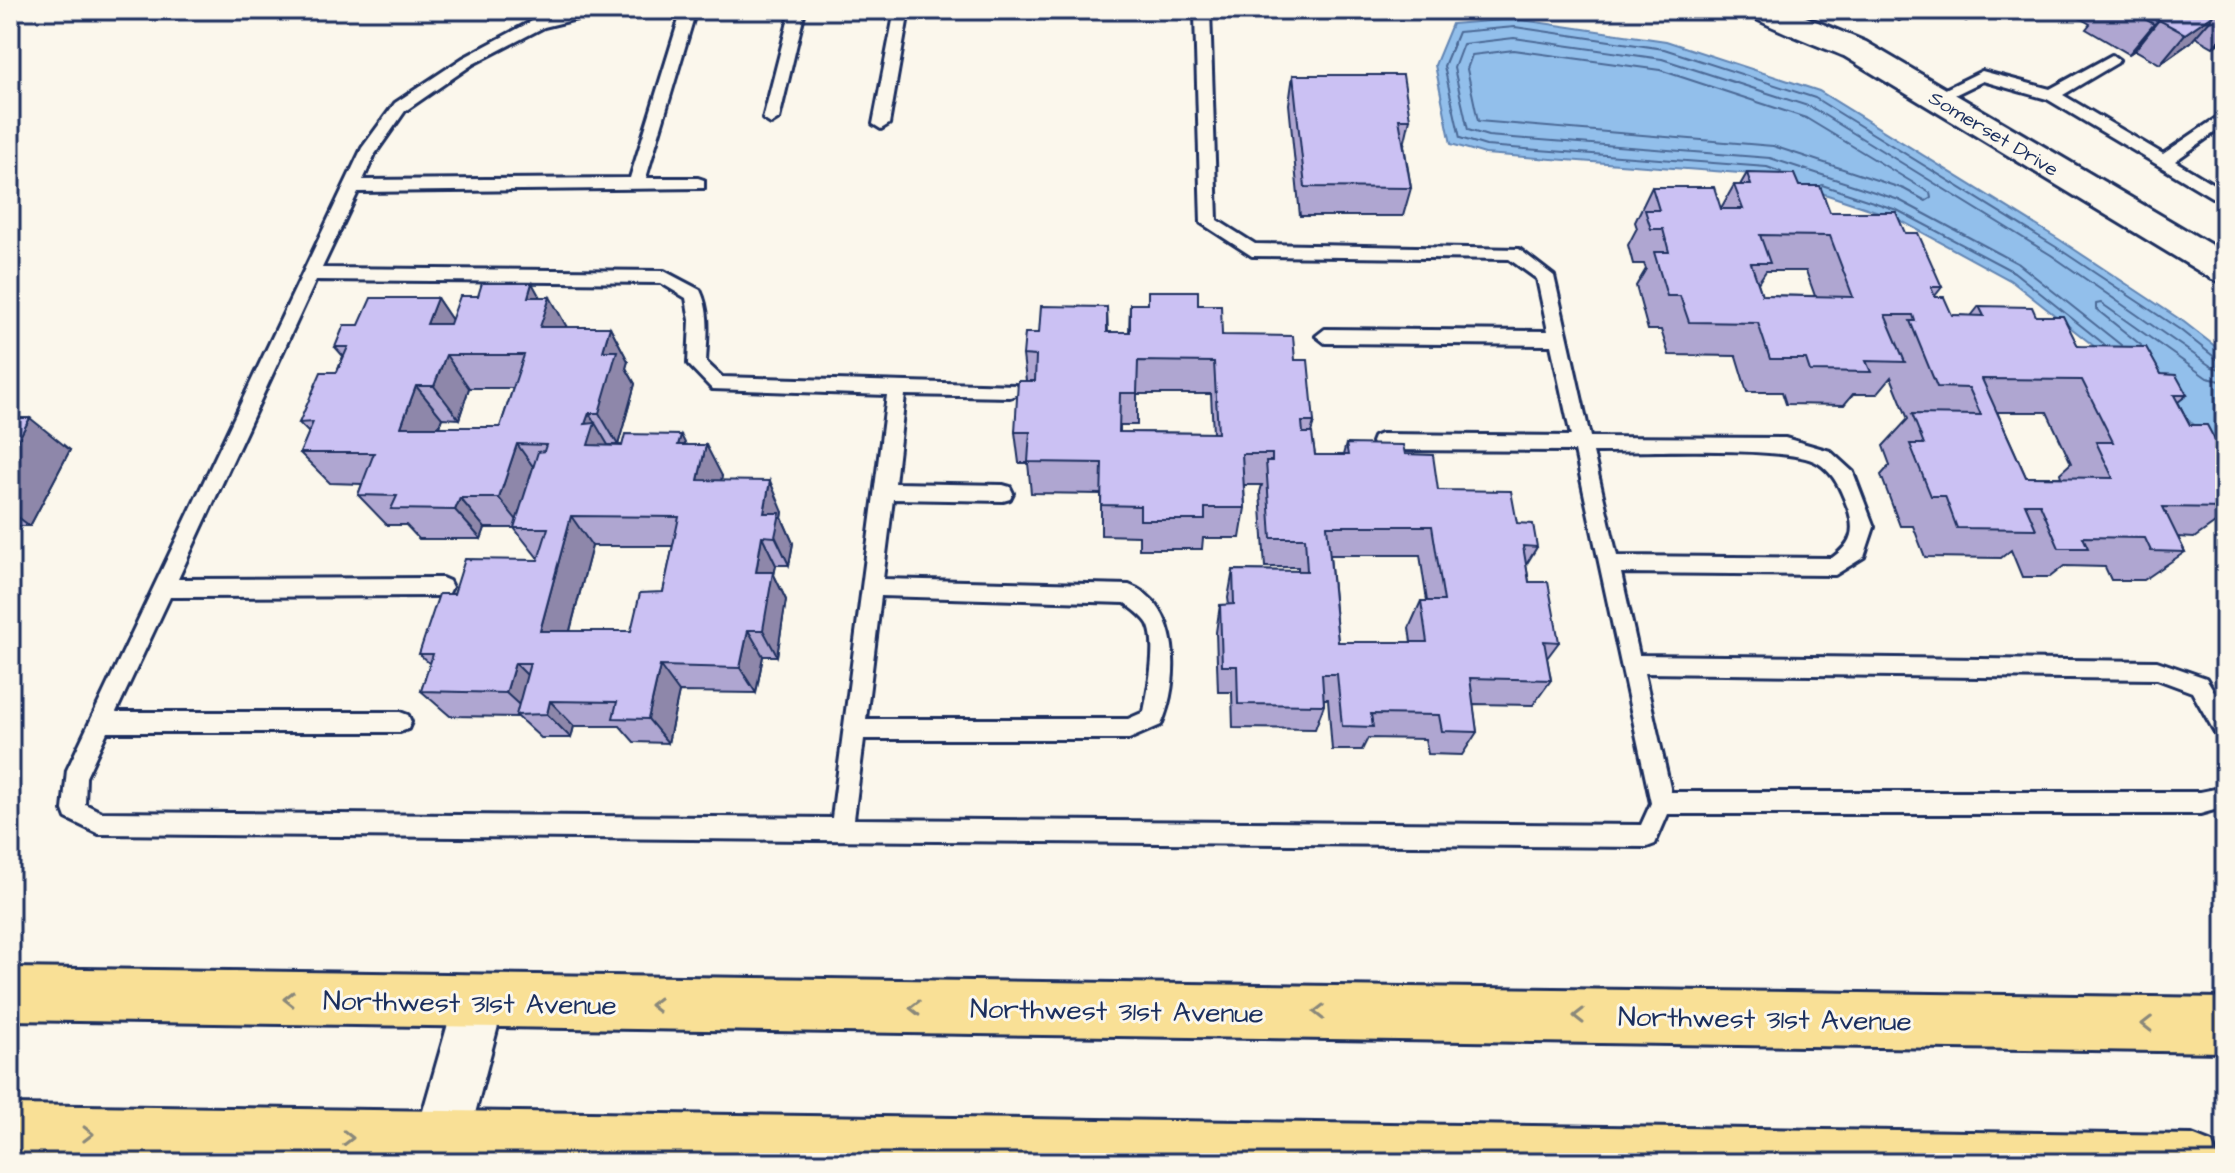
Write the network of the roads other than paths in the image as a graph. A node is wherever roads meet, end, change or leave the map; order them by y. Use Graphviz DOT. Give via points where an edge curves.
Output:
graph roads {
  1 [pos="596,10"];
  2 [pos="689,10"];
  3 [pos="798,10"];
  4 [pos="902,10"];
  5 [pos="956,10"];
  6 [pos="1203,10"];
  7 [pos="1757,10"];
  8 [pos="2112,60"];
  9 [pos="2052,95"];
  10 [pos="1935,98"];
  11 [pos="2225,117"];
  12 [pos="771,119"];
  13 [pos="881,124"];
  14 [pos="2163,162"];
  15 [pos="636,184"];
  16 [pos="698,184"];
  17 [pos="352,186"];
  18 [pos="2225,199"];
  19 [pos="2225,270"];
  20 [pos="311,274"];
  21 [pos="1325,336"];
  22 [pos="1559,338"];
  23 [pos="897,388"];
  24 [pos="1010,390"];
  25 [pos="1381,442"];
  26 [pos="1582,445"];
  27 [pos="884,491"];
  28 [pos="1003,493"];
  29 [pos="1608,564"];
  30 [pos="442,587"];
  31 [pos="872,587"];
  32 [pos="163,588"];
  33 [pos="1631,664"];
  34 [pos="101,722"];
  35 [pos="400,722"];
  36 [pos="855,729"];
  37 [pos="2225,729"];
  38 [pos="2225,797"];
  39 [pos="1662,803"];
  40 [pos="842,829"];
  41 [pos="10,994"];
  42 [pos="479,1003"];
  43 [pos="2225,1025"];
  44 [pos="10,1133"];
  45 [pos="438,1151"];
  46 [pos="2192,1163"];
  1 -- 17 [label="lane" via="539,23 468,61 400,107"];
  2 -- 15 [label="lane"];
  3 -- 12 [label="lane"];
  4 -- 13 [label="lane"];
  5 -- 6 [label="lane"];
  6 -- 22 [label="lane" via="1209,223 1252,250 1513,253 1545,276"];
  7 -- 10 [label="street, Somerset Drive" via="1855,49"];
  8 -- 9 [label="lane"];
  9 -- 10 [label="lane" via="1982,76"];
  9 -- 14 [label="lane"];
  10 -- 19 [label="street, Somerset Drive"];
  11 -- 14 [label="lane"];
  14 -- 18 [label="lane"];
  15 -- 16 [label="lane"];
  15 -- 17 [label="lane"];
  17 -- 20 [label="lane"];
  20 -- 23 [label="lane" via="664,277 694,295 697,364 718,384"];
  20 -- 32 [label="lane"];
  21 -- 22 [label="lane"];
  22 -- 26 [label="lane"];
  23 -- 24 [label="lane"];
  23 -- 27 [label="lane"];
  25 -- 26 [label="lane"];
  26 -- 29 [label="lane"];
  26 -- 29 [label="lane" via="1785,446 1823,456 1846,477 1864,527 1857,551 1835,567"];
  27 -- 28 [label="lane"];
  27 -- 31 [label="lane"];
  29 -- 33 [label="lane"];
  30 -- 32 [label="lane"];
  31 -- 36 [label="lane"];
  31 -- 36 [label="lane" via="1129,594 1151,612 1161,629 1159,697 1153,718 1129,729"];
  32 -- 34 [label="lane"];
  33 -- 37 [label="lane" via="2157,670 2199,685"];
  33 -- 39 [label="lane"];
  34 -- 35 [label="lane"];
  34 -- 40 [label="lane" via="75,777 74,810 99,823"];
  36 -- 40 [label="lane"];
  38 -- 39 [label="lane" via="2200,803"];
  39 -- 40 [label="lane" via="1647,836"];
  42 -- 41 [label="main road, Northwest 31st Avenue, one-way"];
  43 -- 42 [label="main road, Northwest 31st Avenue, one-way"];
  42 -- 45 [label="street"];
  44 -- 45 [label="main road, one-way"];
  45 -- 46 [label="main road"];
}
